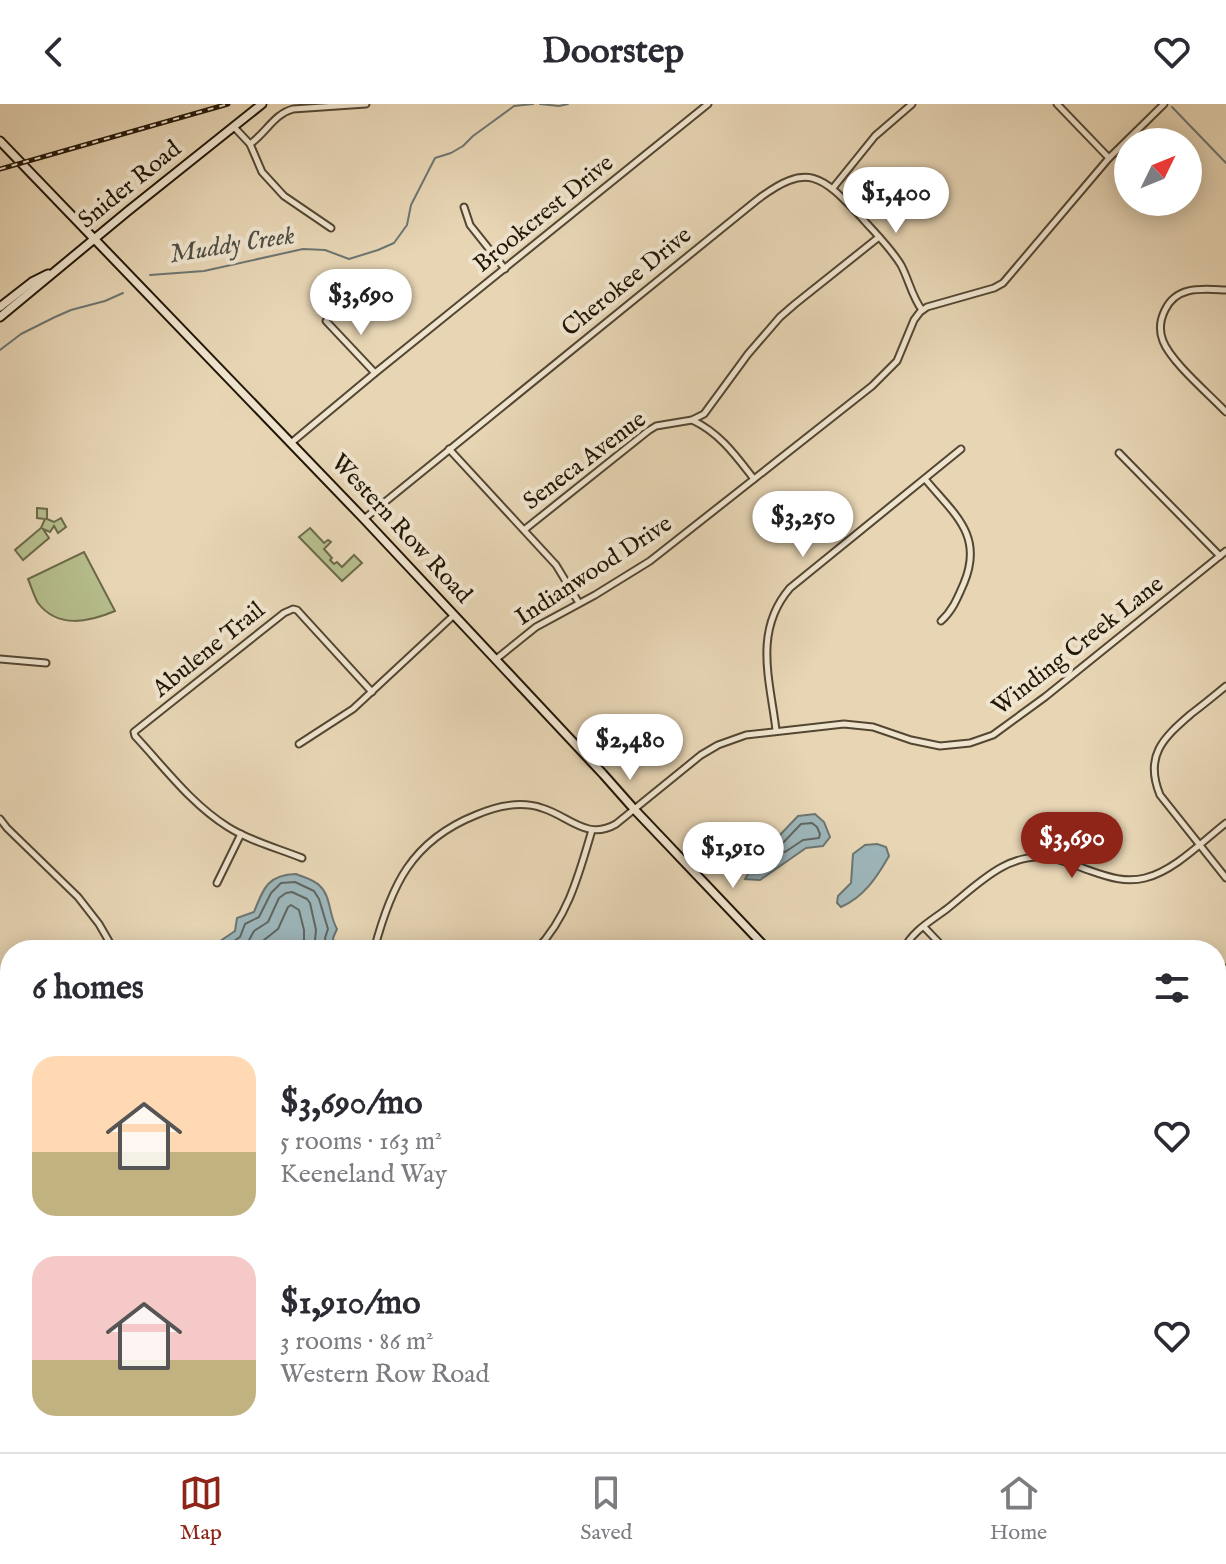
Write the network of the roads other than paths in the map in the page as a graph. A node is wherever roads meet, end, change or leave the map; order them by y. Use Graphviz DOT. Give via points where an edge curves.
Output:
graph roads {
  1 [pos="262,104"];
  2 [pos="366,104"];
  3 [pos="708,104"];
  4 [pos="912,104"];
  5 [pos="1057,104"];
  6 [pos="1164,104"];
  7 [pos="234,127"];
  8 [pos="0,141"];
  9 [pos="250,144"];
  10 [pos="1109,158"];
  11 [pos="833,188"];
  12 [pos="464,207"];
  13 [pos="331,228"];
  14 [pos="879,237"];
  15 [pos="95,238"];
  16 [pos="60,268"];
  17 [pos="505,269"];
  18 [pos="1226,290"];
  19 [pos="0,307"];
  20 [pos="922,310"];
  21 [pos="0,317"];
  22 [pos="326,321"];
  23 [pos="375,373"];
  24 [pos="1226,412"];
  25 [pos="692,420"];
  26 [pos="291,443"];
  27 [pos="449,449"];
  28 [pos="961,449"];
  29 [pos="1119,453"];
  30 [pos="754,479"];
  31 [pos="925,479"];
  32 [pos="364,519"];
  33 [pos="524,530"];
  34 [pos="1226,551"];
  35 [pos="1220,556"];
  36 [pos="579,603"];
  37 [pos="454,615"];
  38 [pos="941,621"];
  39 [pos="0,659"];
  40 [pos="495,660"];
  41 [pos="46,663"];
  42 [pos="1226,686"];
  43 [pos="372,692"];
  44 [pos="776,730"];
  45 [pos="299,744"];
  46 [pos="634,809"];
  47 [pos="0,819"];
  48 [pos="1226,823"];
  49 [pos="592,830"];
  50 [pos="241,834"];
  51 [pos="1199,844"];
  52 [pos="302,858"];
  53 [pos="1226,878"];
  54 [pos="217,883"];
  55 [pos="924,927"];
  56 [pos="108,940"];
  57 [pos="377,940"];
  58 [pos="545,940"];
  59 [pos="758,940"];
  60 [pos="909,940"];
  61 [pos="936,940"];
  1 -- 7 [label="street, Snider Road"];
  2 -- 9 [label="street" via="285,111"];
  3 -- 17 [label="street, Brookcrest Drive"];
  4 -- 11 [label="street" via="875,136"];
  5 -- 10 [label="street"];
  6 -- 10 [label="street"];
  7 -- 9 [label="street"];
  7 -- 15 [label="street, Snider Road"];
  8 -- 15 [label="street, Western Row Road"];
  9 -- 13 [label="street" via="262,172 284,196"];
  10 -- 20 [label="street" via="1003,283"];
  11 -- 14 [label="street"];
  11 -- 27 [label="street, Cherokee Drive" via="801,177 769,191"];
  12 -- 17 [label="street" via="470,225"];
  14 -- 20 [label="street" via="899,262"];
  14 -- 25 [label="street" via="780,317 710,406"];
  15 -- 16 [label="street, Snider Road"];
  15 -- 26 [label="street, Western Row Road"];
  16 -- 19 [label="street, Snider Road"];
  16 -- 21 [label="street, Snider Road"];
  17 -- 23 [label="street, Brookcrest Drive"];
  18 -- 24 [label="street" via="1179,294 1166,308 1161,326 1170,353"];
  20 -- 30 [label="street, Indianwood Drive" via="897,361"];
  22 -- 23 [label="street"];
  23 -- 26 [label="street, Brookcrest Drive"];
  25 -- 30 [label="street" via="720,438"];
  25 -- 33 [label="street, Seneca Avenue" via="648,431"];
  26 -- 32 [label="street, Western Row Road"];
  27 -- 32 [label="street, Cherokee Drive"];
  27 -- 33 [label="street"];
  28 -- 31 [label="street"];
  29 -- 35 [label="street"];
  30 -- 36 [label="street, Indianwood Drive" via="650,561"];
  31 -- 38 [label="street" via="964,527 971,545 970,570"];
  31 -- 44 [label="street" via="790,588 778,604 767,648"];
  32 -- 37 [label="street, Western Row Road"];
  33 -- 36 [label="street" via="556,565"];
  34 -- 35 [label="street, Winding Creek Lane"];
  35 -- 44 [label="street, Winding Creek Lane" via="993,735 940,746 859,725"];
  36 -- 40 [label="street, Indianwood Drive" via="536,627"];
  37 -- 40 [label="street, Western Row Road"];
  37 -- 43 [label="street"];
  39 -- 41 [label="street"];
  40 -- 46 [label="street, Western Row Road"];
  42 -- 51 [label="street" via="1171,731 1156,756 1160,795"];
  43 -- 45 [label="street"];
  43 -- 50 [label="street, Abulene Trail" via="293,609 134,733 206,811"];
  44 -- 46 [label="street, Winding Creek Lane" via="718,745"];
  46 -- 49 [label="street, Winding Creek Lane" via="607,830"];
  46 -- 59 [label="street, Western Row Road"];
  47 -- 56 [label="street" via="78,897"];
  48 -- 51 [label="street"];
  49 -- 57 [label="street" via="523,805 485,811 454,826 426,845 404,872"];
  49 -- 58 [label="street" via="566,908"];
  50 -- 52 [label="street"];
  50 -- 54 [label="street"];
  51 -- 53 [label="street"];
  51 -- 55 [label="street" via="1172,866 1135,880 1050,858 1011,862"];
  55 -- 60 [label="street"];
  55 -- 61 [label="street"];
}
